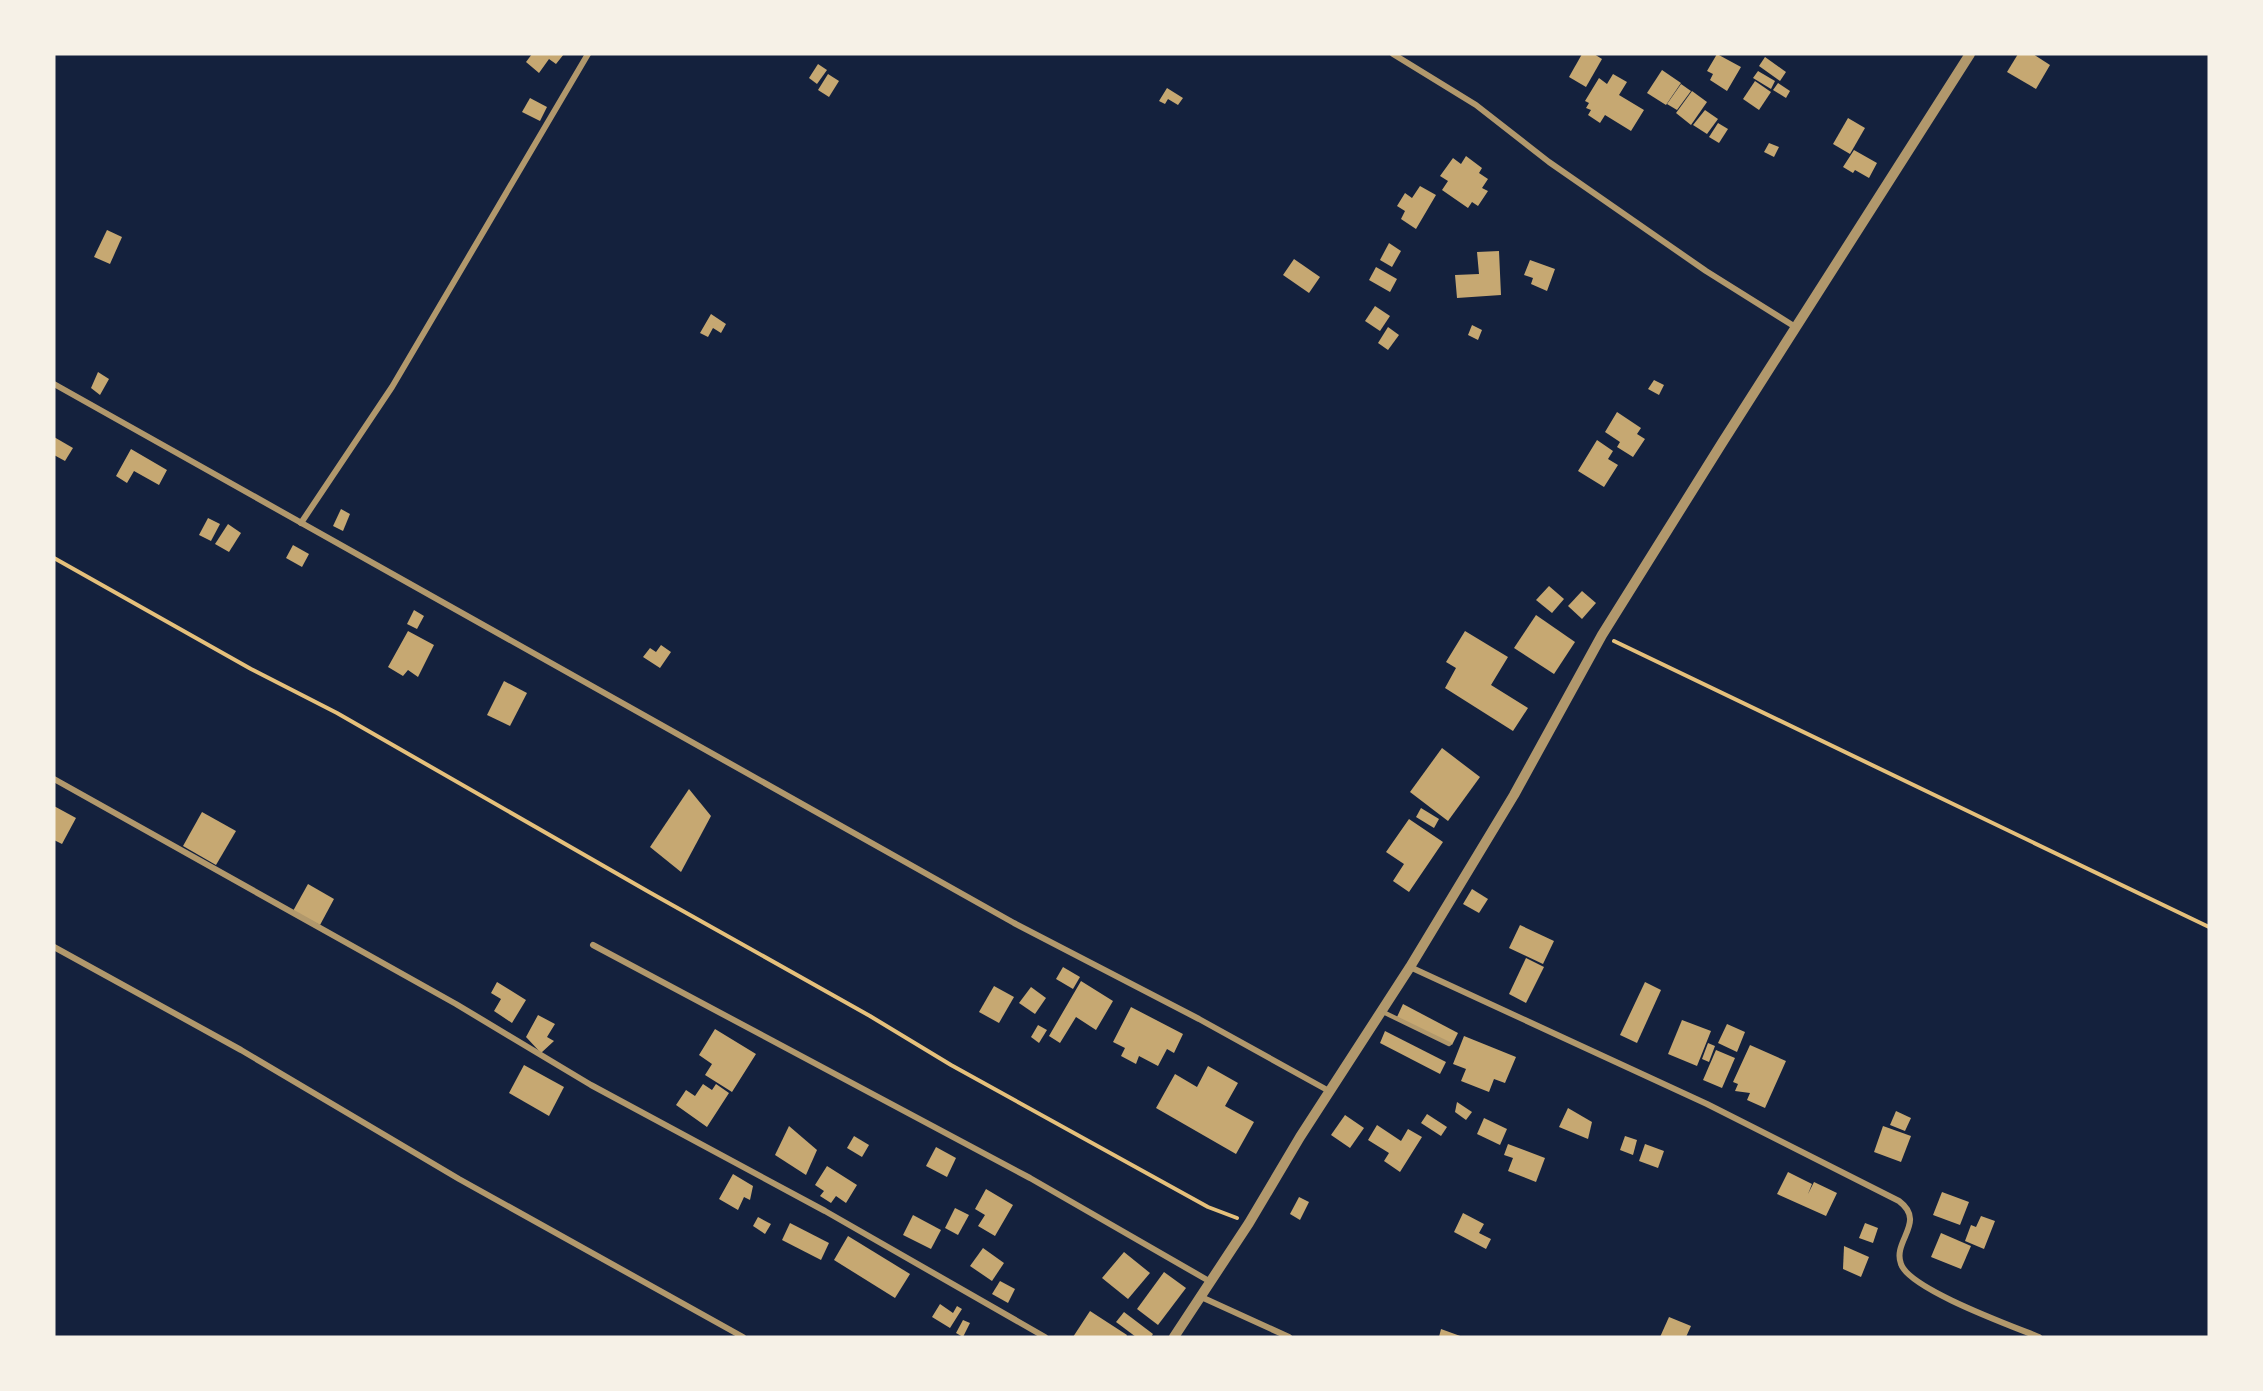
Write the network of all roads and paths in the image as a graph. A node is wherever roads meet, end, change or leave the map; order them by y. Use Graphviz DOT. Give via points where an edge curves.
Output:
graph roads {
  1 [pos="588,54"];
  2 [pos="1393,54"];
  3 [pos="1970,54"];
  4 [pos="1797,328"];
  5 [pos="54,384"];
  6 [pos="301,523"];
  7 [pos="54,558"];
  8 [pos="1602,635"];
  9 [pos="54,779"];
  10 [pos="2209,927"];
  11 [pos="593,945"];
  12 [pos="54,947"];
  13 [pos="1410,967"];
  14 [pos="1381,1011"];
  15 [pos="1449,1044"];
  16 [pos="1329,1091"];
  17 [pos="1249,1223"];
  18 [pos="1209,1281"];
  19 [pos="1199,1296"];
  20 [pos="742,1337"];
  21 [pos="1045,1337"];
  22 [pos="1174,1337"];
  23 [pos="1289,1337"];
  24 [pos="2038,1337"];
  1 -- 6 [label="street" via="392,387"];
  2 -- 4 [label="street" via="1476,105 1549,162 1706,271"];
  3 -- 4 [label="street"];
  4 -- 8 [label="street"];
  5 -- 6 [label="street"];
  6 -- 16 [label="street" via="1014,923"];
  7 -- 17 [label="path" via="337,714 1070,1131 1208,1207"];
  8 -- 10 [label="path"];
  8 -- 13 [label="street" via="1514,795"];
  9 -- 21 [label="street" via="456,1004 591,1085 825,1211"];
  11 -- 18 [label="street" via="1030,1178"];
  12 -- 20 [label="street"];
  13 -- 14 [label="street"];
  13 -- 24 [label="street" via="1707,1104 1899,1201 1910,1212 1911,1220 1900,1252 1900,1264 1906,1272 1928,1289"];
  14 -- 15 [label="lane"];
  14 -- 16 [label="street"];
  16 -- 17 [label="street"];
  17 -- 18 [label="street"];
  18 -- 19 [label="street"];
  19 -- 22 [label="street"];
  19 -- 23 [label="street"];
}
